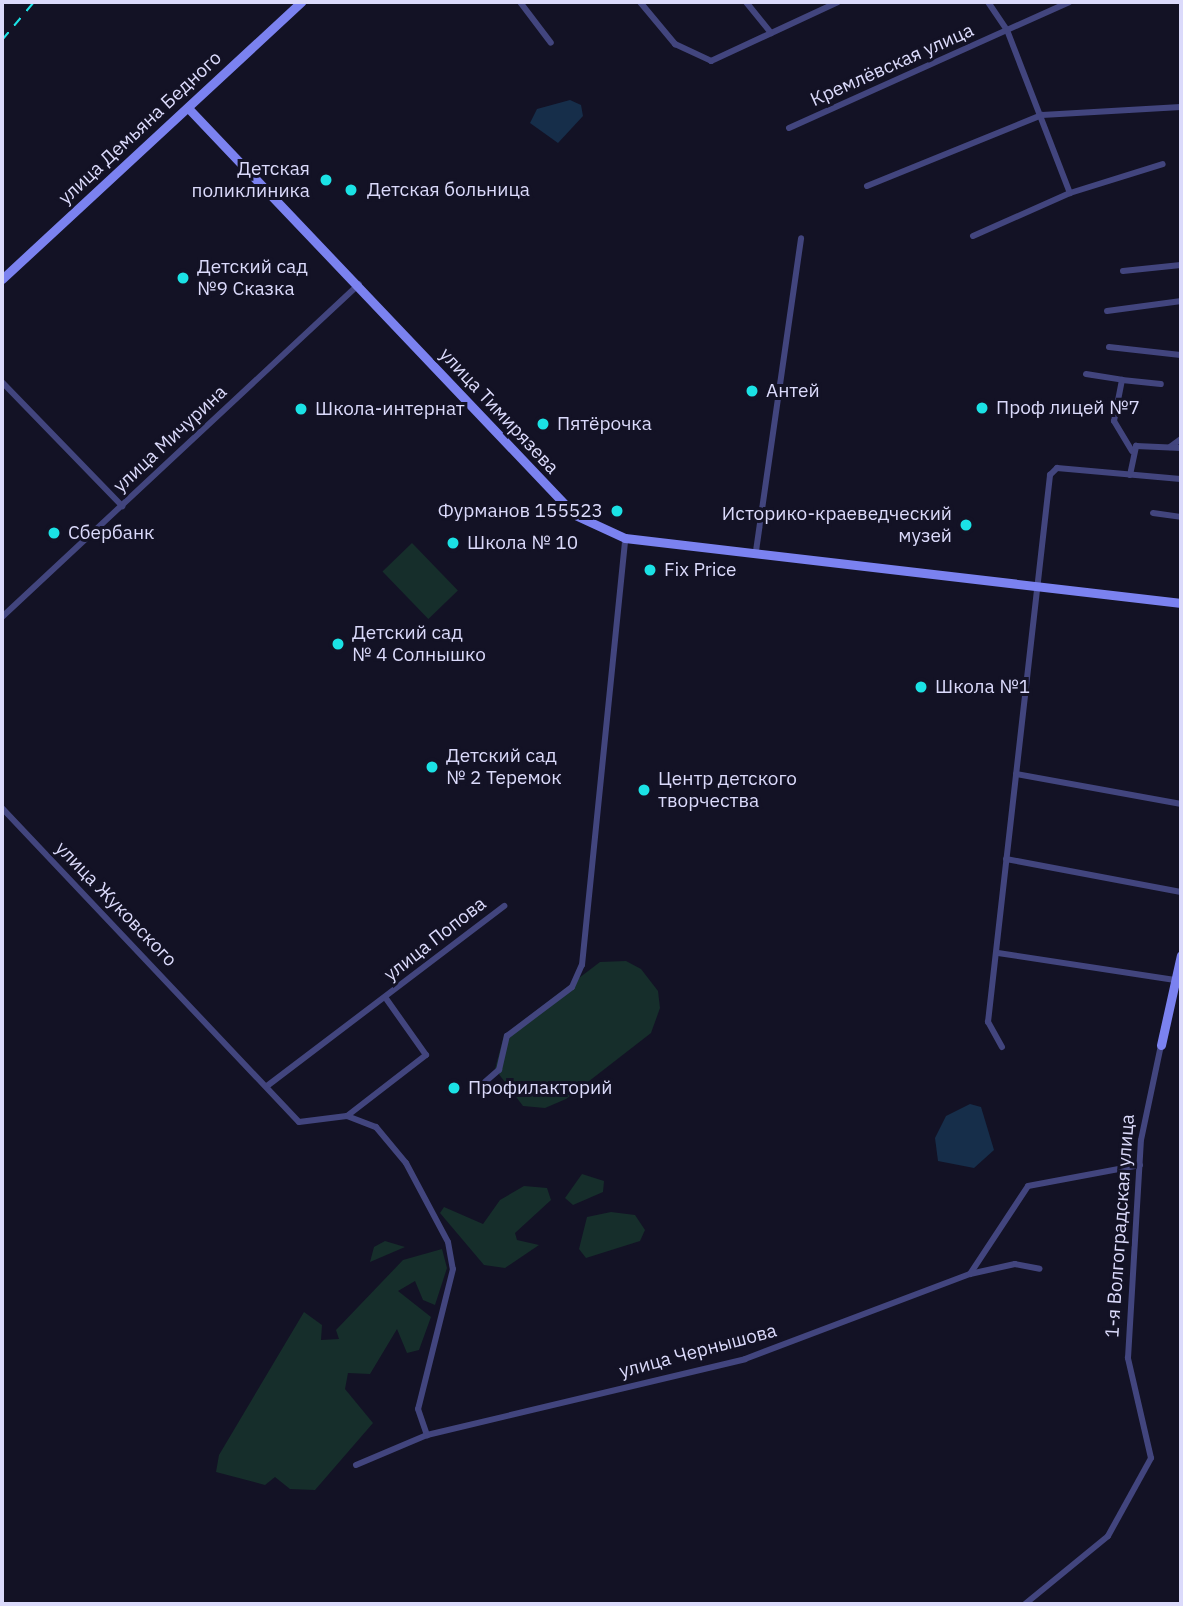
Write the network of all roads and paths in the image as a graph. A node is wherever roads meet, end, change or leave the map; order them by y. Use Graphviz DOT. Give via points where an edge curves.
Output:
graph roads {
  1 [pos="301,2"];
  2 [pos="520,2"];
  3 [pos="640,2"];
  4 [pos="746,2"];
  5 [pos="838,2"];
  6 [pos="988,2"];
  7 [pos="1069,2"];
  8 [pos="1007,30"];
  9 [pos="771,33"];
  10 [pos="551,43"];
  11 [pos="1181,107"];
  12 [pos="189,109"];
  13 [pos="1042,116"];
  14 [pos="789,128"];
  15 [pos="1163,164"];
  16 [pos="867,186"];
  17 [pos="1070,193"];
  18 [pos="972,236"];
  19 [pos="801,238"];
  20 [pos="1181,265"];
  21 [pos="1123,271"];
  22 [pos="2,279"];
  23 [pos="359,284"];
  24 [pos="1181,301"];
  25 [pos="1107,311"];
  26 [pos="1109,347"];
  27 [pos="1181,355"];
  28 [pos="1086,374"];
  29 [pos="1122,380"];
  30 [pos="2,382"];
  31 [pos="1161,384"];
  32 [pos="1181,439"];
  33 [pos="1170,447"];
  34 [pos="1181,448"];
  35 [pos="1132,451"];
  36 [pos="1130,475"];
  37 [pos="1181,479"];
  38 [pos="122,506"];
  39 [pos="1153,513"];
  40 [pos="1181,517"];
  41 [pos="625,538"];
  42 [pos="756,551"];
  43 [pos="1038,589"];
  44 [pos="1181,603"];
  45 [pos="2,617"];
  46 [pos="1016,774"];
  47 [pos="1181,804"];
  48 [pos="2,808"];
  49 [pos="1006,859"];
  50 [pos="1181,892"];
  51 [pos="504,906"];
  52 [pos="998,953"];
  53 [pos="1181,955"];
  54 [pos="1175,980"];
  55 [pos="385,997"];
  56 [pos="1161,1045"];
  57 [pos="1002,1047"];
  58 [pos="267,1087"];
  59 [pos="478,1088"];
  60 [pos="347,1116"];
  61 [pos="1140,1165"];
  62 [pos="1040,1269"];
  63 [pos="970,1275"];
  64 [pos="427,1435"];
  65 [pos="356,1465"];
  66 [pos="1025,1604"];
  1 -- 12 [label="street, улица Демьяна Бедного"];
  2 -- 10 [label="street"];
  3 -- 9 [label="street" via="675,44 711,61"];
  4 -- 9 [label="street"];
  5 -- 9 [label="street"];
  6 -- 8 [label="street"];
  7 -- 8 [label="street, Кремлёвская улица"];
  8 -- 13 [label="street"];
  8 -- 14 [label="street, Кремлёвская улица"];
  11 -- 13 [label="street"];
  12 -- 22 [label="street, улица Демьяна Бедного"];
  12 -- 23 [label="street, улица Тимирязева"];
  13 -- 16 [label="street"];
  13 -- 17 [label="street"];
  15 -- 17 [label="street"];
  17 -- 18 [label="street"];
  19 -- 42 [label="street"];
  20 -- 21 [label="street"];
  23 -- 38 [label="street, улица Мичурина"];
  23 -- 41 [label="street, улица Тимирязева" via="575,515"];
  24 -- 25 [label="street"];
  26 -- 27 [label="street"];
  28 -- 29 [label="street"];
  29 -- 31 [label="street"];
  29 -- 35 [label="street" via="1114,421"];
  30 -- 38 [label="street"];
  32 -- 33 [label="street"];
  33 -- 34 [label="street"];
  33 -- 35 [label="street" via="1141,443"];
  35 -- 36 [label="street"];
  36 -- 37 [label="street"];
  36 -- 43 [label="street" via="1053,470"];
  38 -- 45 [label="street, улица Мичурина"];
  39 -- 40 [label="street"];
  41 -- 42 [label="street, улица Тимирязева"];
  41 -- 59 [label="street" via="582,965 572,987 507,1036 499,1070"];
  42 -- 43 [label="street, улица Тимирязева"];
  43 -- 44 [label="street, улица Тимирязева"];
  43 -- 46 [label="street"];
  46 -- 47 [label="street"];
  46 -- 49 [label="street"];
  48 -- 58 [label="street, улица Жуковского"];
  49 -- 50 [label="street"];
  49 -- 52 [label="street"];
  51 -- 55 [label="street, улица Попова"];
  52 -- 54 [label="street"];
  52 -- 57 [label="street" via="988,1022"];
  53 -- 54 [label="street, 1-я Волгоградская улица"];
  54 -- 56 [label="street, 1-я Волгоградская улица"];
  55 -- 58 [label="street, улица Попова"];
  55 -- 60 [label="street, улица Попова" via="426,1055"];
  56 -- 61 [label="street, 1-я Волгоградская улица"];
  58 -- 60 [label="street, улица Жуковского" via="299,1122"];
  60 -- 64 [label="street" via="376,1127 406,1163 448,1242 453,1269 418,1409"];
  61 -- 63 [label="street" via="1028,1186"];
  61 -- 66 [label="street, 1-я Волгоградская улица" via="1128,1357 1151,1458 1108,1536"];
  62 -- 63 [label="street, улица Чернышова" via="1015,1264"];
  63 -- 64 [label="street, улица Чернышова" via="745,1359"];
  64 -- 65 [label="street, улица Чернышова"];
}
